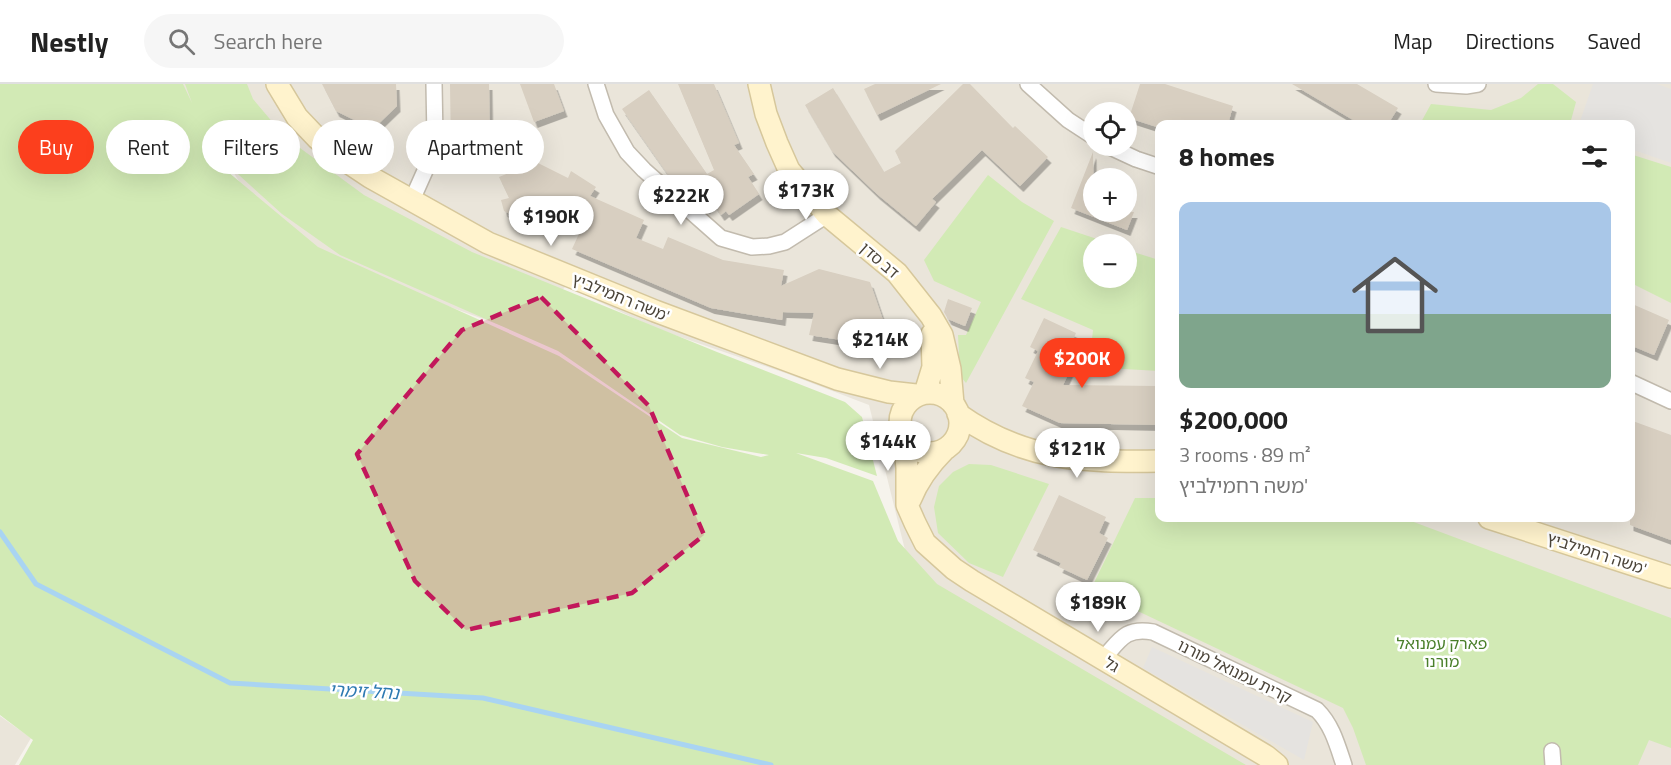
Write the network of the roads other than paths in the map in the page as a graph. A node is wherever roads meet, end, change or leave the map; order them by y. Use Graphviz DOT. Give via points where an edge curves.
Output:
graph roads {
  1 [pos="277,84"];
  2 [pos="434,84"];
  3 [pos="596,84"];
  4 [pos="759,84"];
  5 [pos="1028,84"];
  6 [pos="1436,84"];
  7 [pos="1478,84"];
  8 [pos="1083,130"];
  9 [pos="1130,156"];
  10 [pos="1155,165"];
  11 [pos="412,200"];
  12 [pos="827,215"];
  13 [pos="931,316"];
  14 [pos="837,379"];
  15 [pos="1635,384"];
  16 [pos="920,394"];
  17 [pos="1671,400"];
  18 [pos="956,409"];
  19 [pos="902,429"];
  20 [pos="1003,441"];
  21 [pos="949,444"];
  22 [pos="1155,461"];
  23 [pos="907,505"];
  24 [pos="1501,522"];
  25 [pos="1671,577"];
  26 [pos="1103,659"];
  27 [pos="1277,765"];
  28 [pos="1344,765"];
  1 -- 11 [label="street, משה רחמילביץ'" via="297,117 317,138 370,177"];
  2 -- 11 [label="street" via="432,155"];
  3 -- 12 [label="street" via="606,115 627,152 722,237 752,247 769,246 785,242"];
  4 -- 12 [label="street, דב סדן" via="766,114 789,170"];
  5 -- 8 [label="street"];
  6 -- 7 [label="street"];
  9 -- 10 [label="street"];
  11 -- 14 [label="street, משה רחמילביץ'" via="488,243"];
  12 -- 13 [label="street, דב סדן" via="897,273"];
  13 -- 16 [label="street" via="933,367"];
  13 -- 18 [label="street, דב סדן" via="942,335"];
  14 -- 16 [label="street, משה רחמילביץ'" via="889,392"];
  14 -- 19 [label="street, משה רחמילביץ'" via="864,393"];
  15 -- 17 [label="street"];
  16 -- 18 [label="street" via="941,395"];
  16 -- 19 [label="street" via="906,405"];
  18 -- 20 [label="street"];
  18 -- 21 [label="street" via="958,431"];
  19 -- 21 [label="street" via="911,445 920,451 930,452"];
  19 -- 23 [label="street, גל"];
  20 -- 21 [label="street"];
  20 -- 22 [label="street" via="1056,457"];
  21 -- 23 [label="street" via="929,465"];
  23 -- 26 [label="street, גל" via="925,543 954,569"];
  24 -- 25 [label="street, משה רחמילביץ'"];
  26 -- 27 [label="street, גל"];
  26 -- 28 [label="street, קרית עמנואל מורנו" via="1125,634 1139,629 1153,632 1317,710 1327,720"];
}
